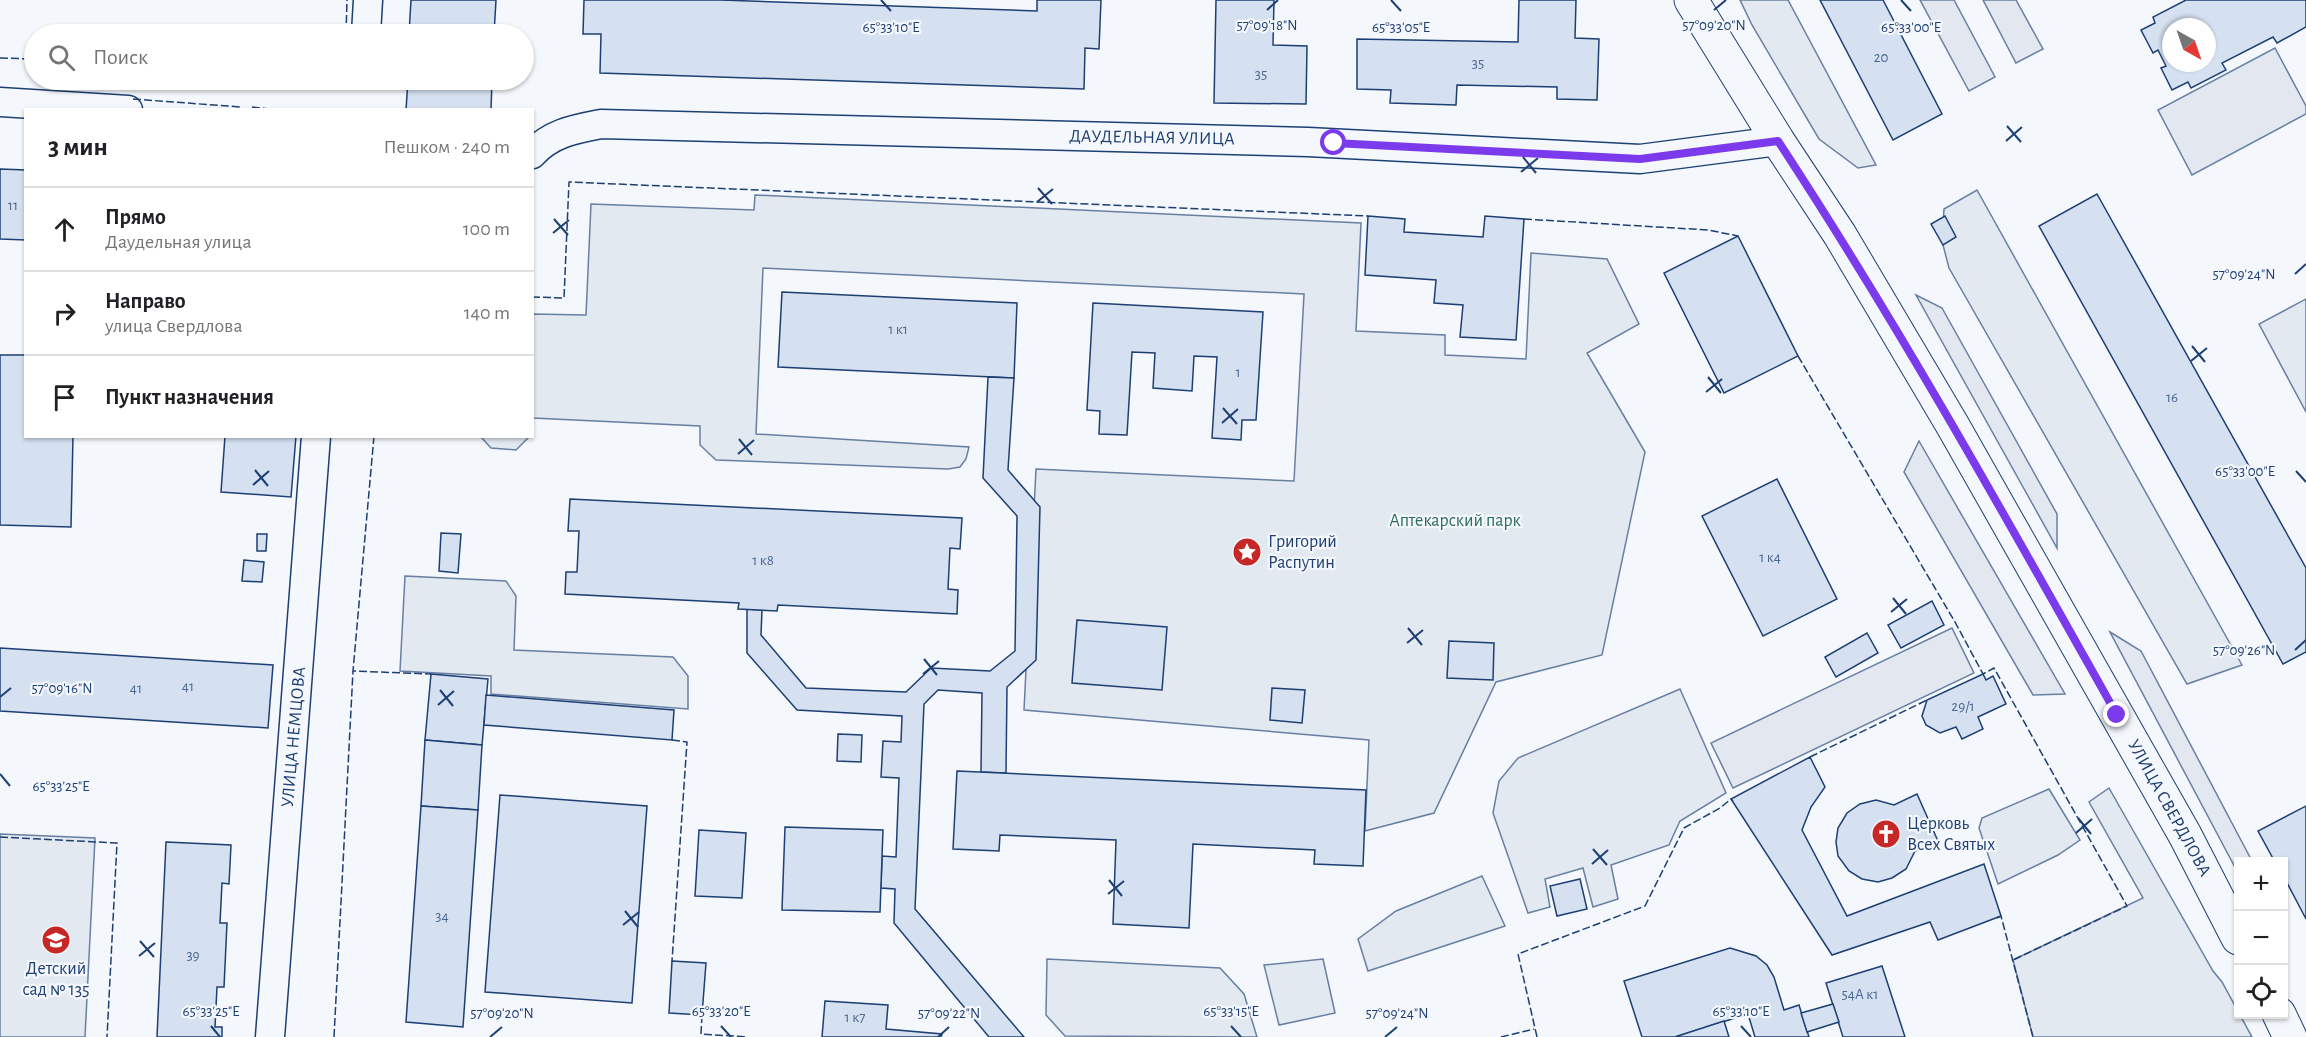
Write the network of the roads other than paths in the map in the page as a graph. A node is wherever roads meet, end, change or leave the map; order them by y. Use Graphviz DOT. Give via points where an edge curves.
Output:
graph roads {
  1 [pos="368,0"];
  2 [pos="1691,0"];
  3 [pos="367,24"];
  4 [pos="0,102"];
  5 [pos="96,108"];
  6 [pos="1778,141"];
  7 [pos="534,152"];
  8 [pos="316,438"];
  9 [pos="2234,930"];
  10 [pos="2281,1019"];
  11 [pos="270,1037"];
  12 [pos="2290,1037"];
  1 -- 3 [label="street"];
  2 -- 6 [label="street, УЛИЦА СВЕРДЛОВА"];
  4 -- 5 [label="street"];
  6 -- 7 [label="street, ДАУДЕЛЬНАЯ УЛИЦА" via="1640,159 1308,142 601,124 568,130"];
  6 -- 9 [label="street, УЛИЦА СВЕРДЛОВА" via="1840,236 1953,426 2185,835"];
  8 -- 11 [label="street, УЛИЦА НЕМЦОВА"];
  10 -- 12 [label="street"];
}
